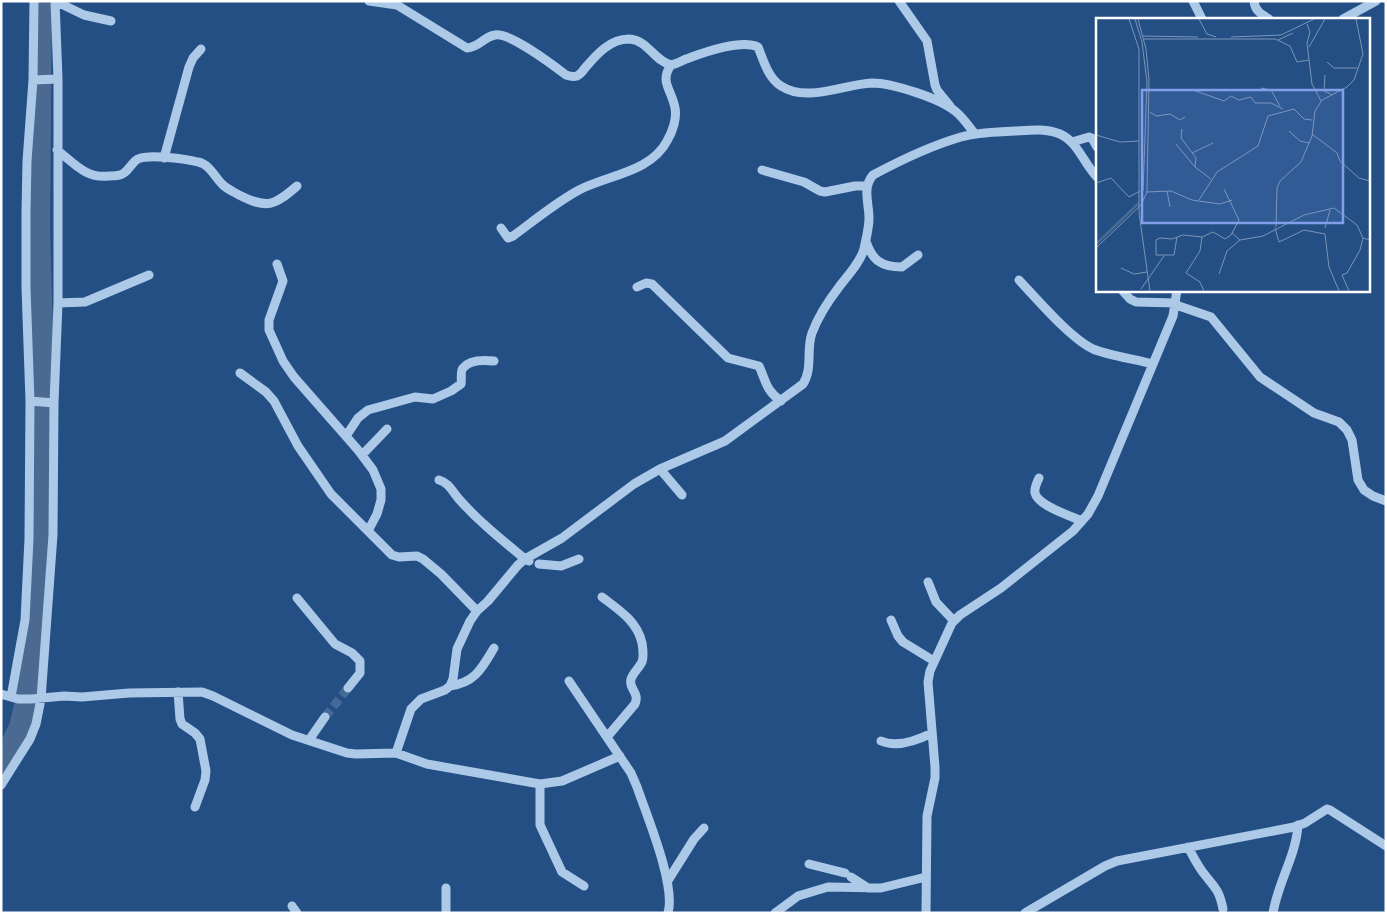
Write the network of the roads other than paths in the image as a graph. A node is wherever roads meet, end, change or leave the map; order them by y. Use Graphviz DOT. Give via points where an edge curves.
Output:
graph roads {
  1 [pos="34,1"];
  2 [pos="55,1"];
  3 [pos="369,1"];
  4 [pos="898,1"];
  5 [pos="1193,1"];
  6 [pos="1254,1"];
  7 [pos="1352,1"];
  8 [pos="1376,1"];
  9 [pos="1357,11"];
  10 [pos="1202,18"];
  11 [pos="1268,18"];
  12 [pos="1345,18"];
  13 [pos="111,21"];
  14 [pos="201,50"];
  15 [pos="671,64"];
  16 [pos="55,79"];
  17 [pos="35,80"];
  18 [pos="955,110"];
  19 [pos="975,134"];
  20 [pos="1072,142"];
  21 [pos="1096,145"];
  22 [pos="57,150"];
  23 [pos="164,158"];
  24 [pos="762,170"];
  25 [pos="1096,176"];
  26 [pos="297,186"];
  27 [pos="867,186"];
  28 [pos="500,228"];
  29 [pos="866,241"];
  30 [pos="918,255"];
  31 [pos="277,264"];
  32 [pos="149,275"];
  33 [pos="1019,280"];
  34 [pos="637,287"];
  35 [pos="1123,291"];
  36 [pos="1177,291"];
  37 [pos="58,303"];
  38 [pos="1176,304"];
  39 [pos="494,361"];
  40 [pos="1153,364"];
  41 [pos="240,373"];
  42 [pos="32,401"];
  43 [pos="781,401"];
  44 [pos="52,403"];
  45 [pos="387,429"];
  46 [pos="346,436"];
  47 [pos="362,455"];
  48 [pos="660,469"];
  49 [pos="1039,478"];
  50 [pos="439,480"];
  51 [pos="682,495"];
  52 [pos="1386,501"];
  53 [pos="1082,521"];
  54 [pos="368,531"];
  55 [pos="580,559"];
  56 [pos="532,562"];
  57 [pos="928,582"];
  58 [pos="602,597"];
  59 [pos="297,598"];
  60 [pos="477,611"];
  61 [pos="892,620"];
  62 [pos="954,621"];
  63 [pos="494,648"];
  64 [pos="934,661"];
  65 [pos="569,681"];
  66 [pos="450,686"];
  67 [pos="348,688"];
  68 [pos="178,692"];
  69 [pos="1,694"];
  70 [pos="14,698"];
  71 [pos="36,699"];
  72 [pos="325,717"];
  73 [pos="932,733"];
  74 [pos="607,737"];
  75 [pos="309,740"];
  76 [pos="882,741"];
  77 [pos="396,753"];
  78 [pos="620,756"];
  79 [pos="540,784"];
  80 [pos="1,785"];
  81 [pos="195,807"];
  82 [pos="1298,825"];
  83 [pos="704,828"];
  84 [pos="1386,846"];
  85 [pos="1188,847"];
  86 [pos="809,864"];
  87 [pos="926,877"];
  88 [pos="668,882"];
  89 [pos="584,886"];
  90 [pos="446,888"];
  91 [pos="869,888"];
  92 [pos="1223,909"];
  93 [pos="446,913"];
  94 [pos="668,913"];
  95 [pos="775,913"];
  96 [pos="926,913"];
  97 [pos="1025,913"];
  98 [pos="1273,913"];
  1 -- 17 [label="street"];
  2 -- 13 [label="street" via="84,15"];
  2 -- 16 [label="street"];
  3 -- 15 [label="street" via="396,5 463,47 478,46 491,36 502,34 566,75 580,74 614,41 628,39 638,40"];
  4 -- 18 [label="street" via="927,41 937,90"];
  5 -- 10 [label="street"];
  6 -- 11 [label="street" via="1255,8"];
  7 -- 9 [label="street"];
  8 -- 9 [label="street"];
  9 -- 12 [label="street"];
  14 -- 23 [label="street" via="188,67"];
  15 -- 18 [label="street" via="724,48 755,45 771,76 781,86 807,93 871,83 894,85"];
  15 -- 28 [label="street" via="665,77 675,107 675,122 660,152 639,166 561,200 513,236 508,238"];
  16 -- 17 [label="street"];
  16 -- 22 [label="street"];
  17 -- 42 [label="street" via="26,212"];
  18 -- 19 [label="street"];
  19 -- 20 [label="street" via="1034,130 1060,134"];
  19 -- 27 [label="street" via="911,155 873,175"];
  20 -- 21 [label="street" via="1089,137"];
  20 -- 25 [label="street"];
  22 -- 23 [label="street" via="91,176 100,177 123,174 140,158"];
  22 -- 37 [label="street"];
  23 -- 26 [label="street" via="202,163 222,185 262,204 283,199"];
  24 -- 27 [label="street" via="804,182 825,192"];
  27 -- 29 [label="street" via="869,217"];
  29 -- 30 [label="street" via="872,256 888,265 902,267"];
  29 -- 43 [label="street" via="861,258 812,332 807,378"];
  31 -- 46 [label="street" via="283,281 269,320 274,343 294,377"];
  32 -- 37 [label="street" via="85,302"];
  33 -- 40 [label="street" via="1072,334 1093,349"];
  34 -- 43 [label="street" via="652,284 728,358 759,366 766,386"];
  35 -- 38 [label="street" via="1136,302"];
  36 -- 38 [label="street"];
  37 -- 44 [label="street"];
  38 -- 40 [label="street"];
  38 -- 52 [label="street" via="1212,317 1260,377 1314,413 1343,426 1352,440 1358,480 1364,490"];
  39 -- 46 [label="street" via="478,360 464,367 461,384 438,398 415,397 368,410"];
  40 -- 53 [label="street" via="1098,496"];
  41 -- 54 [label="street" via="274,400 298,446 331,494"];
  42 -- 44 [label="street"];
  42 -- 70 [label="street" via="25,620"];
  43 -- 48 [label="street" via="725,441"];
  44 -- 71 [label="street" via="53,535"];
  45 -- 47 [label="street"];
  46 -- 47 [label="street"];
  47 -- 54 [label="street" via="373,470 382,500"];
  48 -- 51 [label="street"];
  48 -- 56 [label="street" via="634,484"];
  49 -- 53 [label="street" via="1035,490 1038,499"];
  50 -- 56 [label="street" via="448,484 480,521"];
  53 -- 62 [label="street" via="1074,531"];
  54 -- 60 [label="street" via="392,555 423,559"];
  55 -- 56 [label="street" via="561,566"];
  56 -- 60 [label="street"];
  57 -- 62 [label="street" via="936,602"];
  58 -- 74 [label="street" via="634,623 643,648 642,662 631,678 637,694 635,704"];
  59 -- 67 [label="street" via="335,644 360,661 360,673"];
  60 -- 66 [label="street" via="456,649"];
  61 -- 64 [label="street" via="903,642"];
  62 -- 64 [label="street"];
  63 -- 66 [label="street" via="474,677"];
  64 -- 73 [label="street" via="928,682"];
  65 -- 74 [label="street"];
  66 -- 77 [label="street" via="415,703"];
  68 -- 71 [label="street"];
  68 -- 75 [label="street" via="213,696 292,735"];
  68 -- 81 [label="street" via="182,724 200,739 206,771"];
  69 -- 70 [label="street"];
  70 -- 71 [label="street"];
  71 -- 80 [label="street" via="36,724 30,739"];
  72 -- 75 [label="street"];
  73 -- 76 [label="street" via="918,740 892,744"];
  73 -- 87 [label="street" via="936,767 927,816"];
  74 -- 78 [label="street"];
  75 -- 77 [label="street" via="356,754"];
  77 -- 79 [label="street" via="427,764"];
  78 -- 79 [label="street" via="562,781"];
  78 -- 88 [label="street" via="637,787"];
  79 -- 89 [label="street" via="540,825 562,872"];
  82 -- 84 [label="street" via="1323,810 1330,810"];
  82 -- 85 [label="street"];
  82 -- 98 [label="street" via="1294,850"];
  83 -- 88 [label="street"];
  85 -- 92 [label="street" via="1204,874 1215,885"];
  85 -- 97 [label="street" via="1117,861"];
  86 -- 91 [label="street" via="848,875"];
  87 -- 91 [label="street"];
  87 -- 96 [label="street"];
  88 -- 94 [label="street"];
  90 -- 93 [label="street"];
  91 -- 95 [label="street" via="835,886 811,891 798,896"];
}
